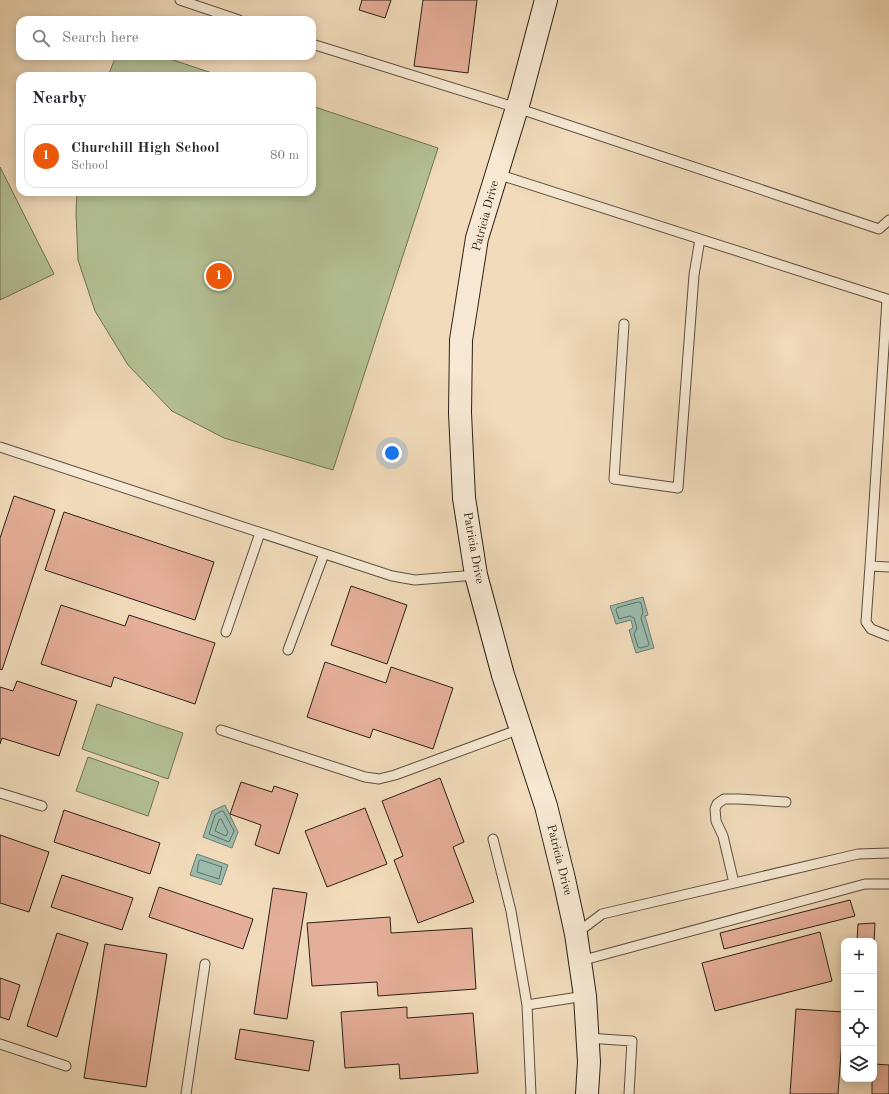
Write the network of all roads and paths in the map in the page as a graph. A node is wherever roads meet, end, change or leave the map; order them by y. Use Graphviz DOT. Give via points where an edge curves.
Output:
graph roads {
  1 [pos="180,0"];
  2 [pos="546,0"];
  3 [pos="227,16"];
  4 [pos="316,45"];
  5 [pos="517,108"];
  6 [pos="497,174"];
  7 [pos="889,220"];
  8 [pos="700,239"];
  9 [pos="624,324"];
  10 [pos="0,447"];
  11 [pos="260,533"];
  12 [pos="324,554"];
  13 [pos="870,566"];
  14 [pos="889,567"];
  15 [pos="476,576"];
  16 [pos="226,632"];
  17 [pos="889,636"];
  18 [pos="288,650"];
  19 [pos="520,729"];
  20 [pos="221,730"];
  21 [pos="0,793"];
  22 [pos="786,802"];
  23 [pos="42,806"];
  24 [pos="493,839"];
  25 [pos="889,853"];
  26 [pos="734,883"];
  27 [pos="889,884"];
  28 [pos="576,934"];
  29 [pos="580,961"];
  30 [pos="205,964"];
  31 [pos="585,996"];
  32 [pos="527,1005"];
  33 [pos="587,1038"];
  34 [pos="0,1044"];
  35 [pos="66,1066"];
  36 [pos="186,1094"];
  37 [pos="531,1094"];
  38 [pos="587,1094"];
  39 [pos="629,1094"];
  1 -- 3 [label="lane"];
  2 -- 5 [label="street, Patricia Drive"];
  4 -- 5 [label="lane"];
  5 -- 6 [label="street, Patricia Drive"];
  5 -- 7 [label="lane" via="879,229"];
  6 -- 8 [label="lane"];
  6 -- 15 [label="street, Patricia Drive" via="477,238 461,340 460,413 464,498"];
  8 -- 9 [label="lane" via="694,275 678,488 614,479"];
  8 -- 13 [label="lane" via="887,299"];
  10 -- 11 [label="lane"];
  11 -- 12 [label="lane"];
  11 -- 16 [label="lane"];
  12 -- 15 [label="lane" via="392,576 415,580"];
  12 -- 18 [label="lane"];
  13 -- 14 [label="lane"];
  13 -- 17 [label="lane" via="866,622 871,629"];
  15 -- 19 [label="street, Patricia Drive"];
  19 -- 20 [label="lane" via="379,779 365,777"];
  19 -- 28 [label="street, Patricia Drive" via="546,806"];
  21 -- 23 [label="lane"];
  22 -- 26 [label="lane" via="724,799 717,804 716,821 723,836"];
  24 -- 32 [label="lane" via="511,911"];
  25 -- 26 [label="lane" via="858,854"];
  26 -- 28 [label="lane" via="602,914"];
  27 -- 29 [label="lane" via="865,884"];
  28 -- 29 [label="street, Patricia Drive"];
  29 -- 31 [label="street, Patricia Drive"];
  30 -- 36 [label="lane"];
  31 -- 32 [label="lane"];
  31 -- 33 [label="street, Patricia Drive"];
  32 -- 37 [label="lane"];
  33 -- 38 [label="street, Patricia Drive"];
  33 -- 39 [label="lane" via="632,1041"];
  34 -- 35 [label="lane"];
}
